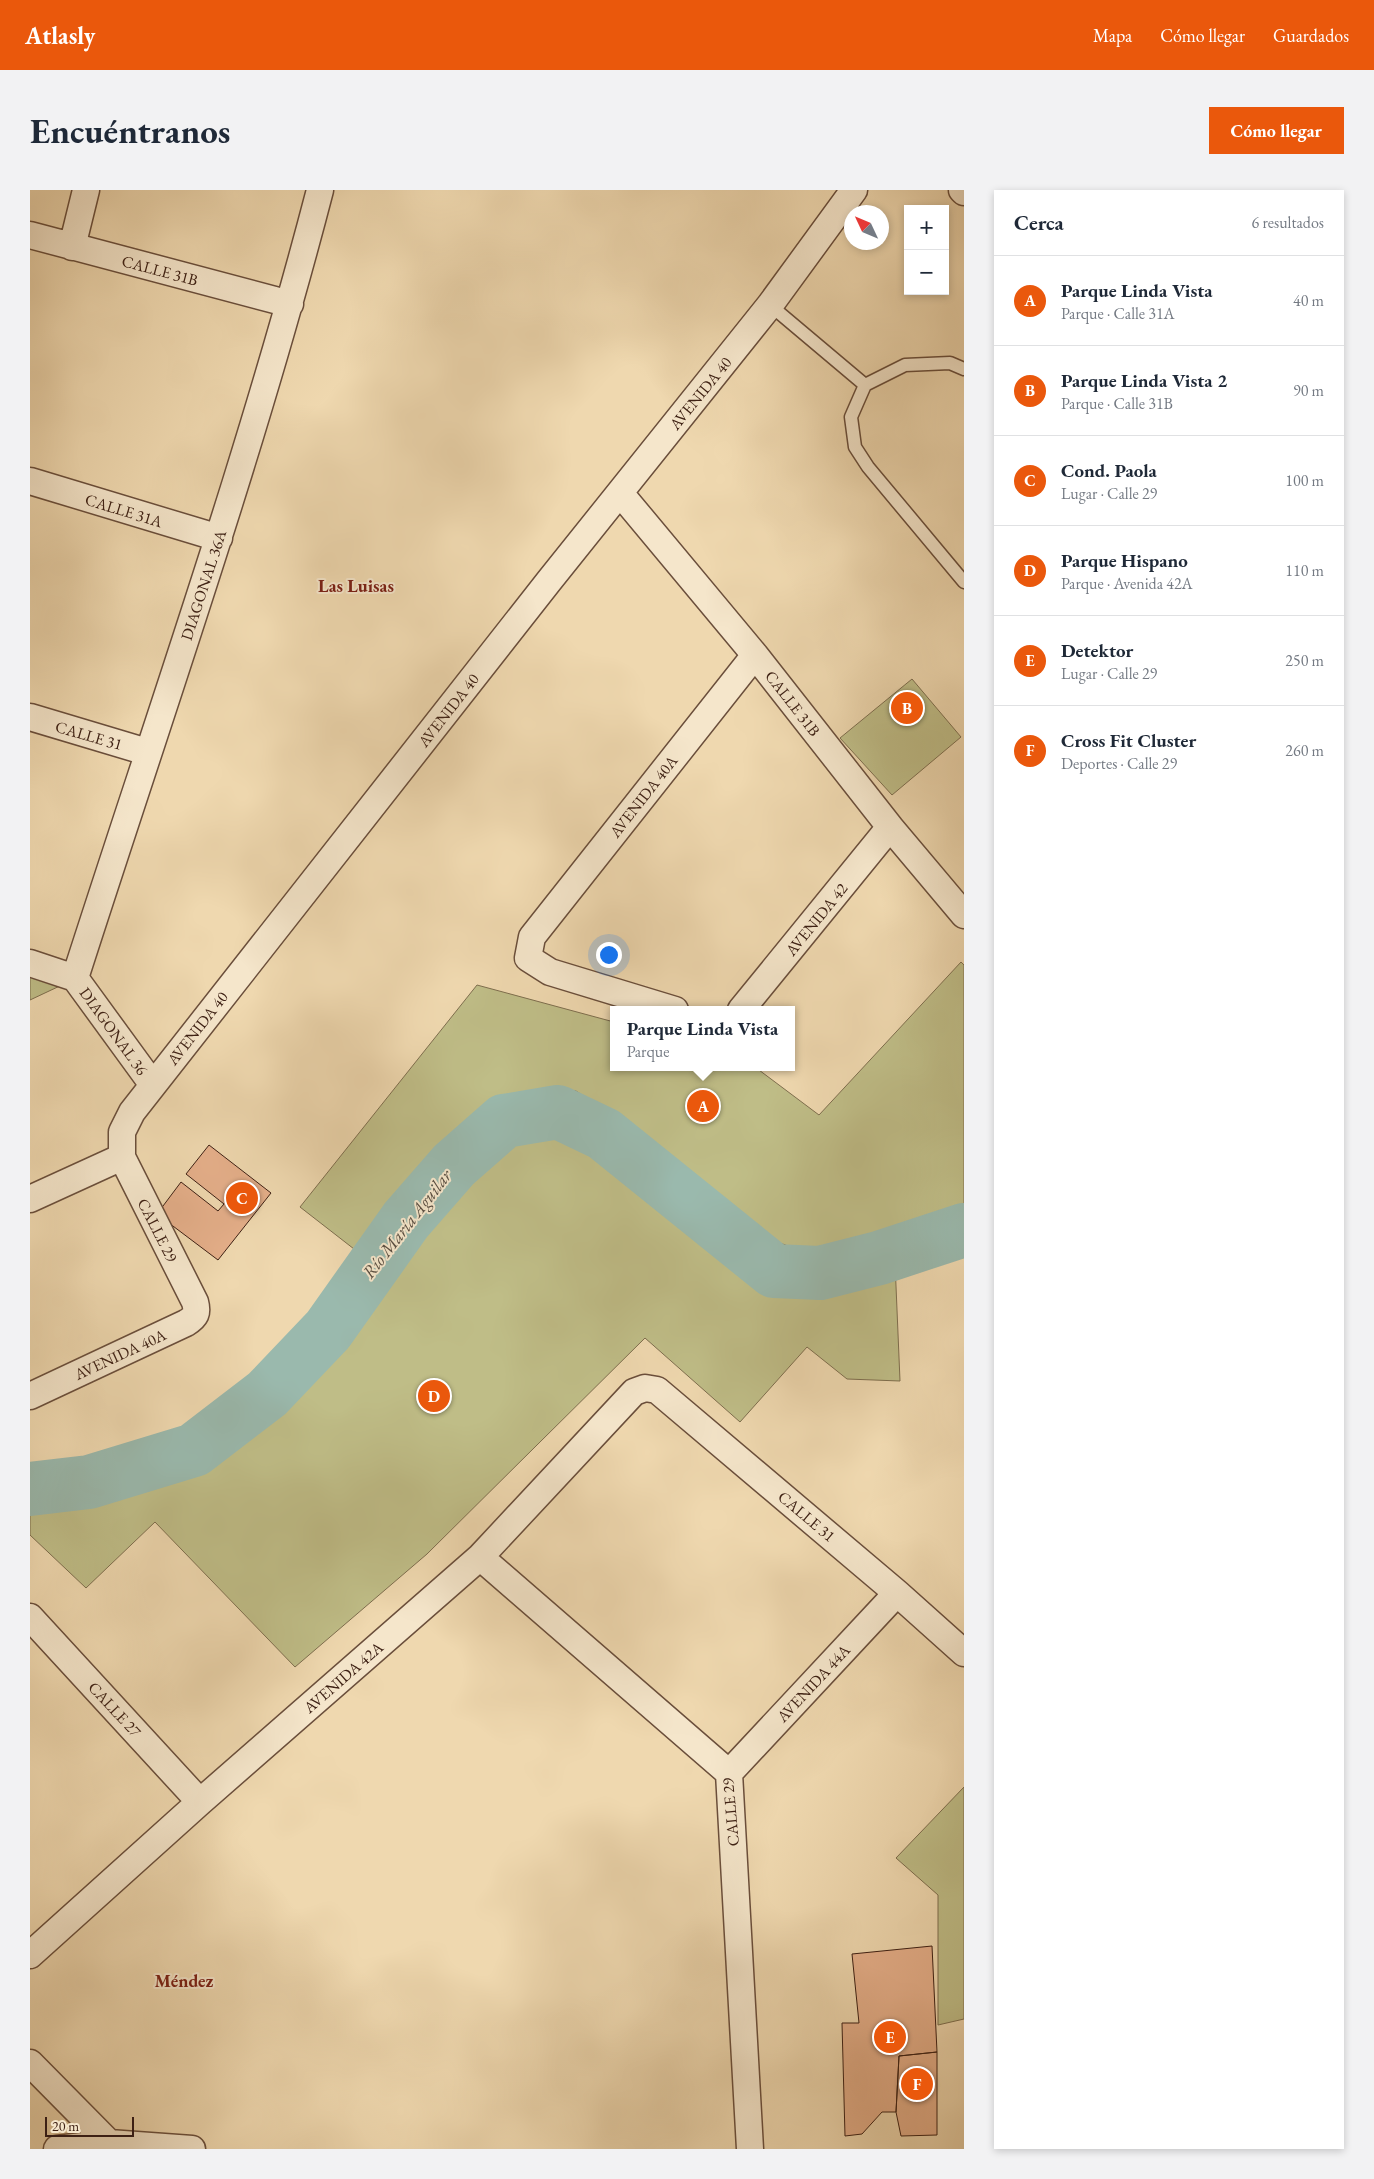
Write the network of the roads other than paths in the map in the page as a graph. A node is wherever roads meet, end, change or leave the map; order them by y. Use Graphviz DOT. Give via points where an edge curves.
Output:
graph roads {
  1 [pos="86,190"];
  2 [pos="320,190"];
  3 [pos="854,190"];
  4 [pos="30,235"];
  5 [pos="72,247"];
  6 [pos="290,304"];
  7 [pos="770,305"];
  8 [pos="964,369"];
  9 [pos="865,385"];
  10 [pos="30,481"];
  11 [pos="620,493"];
  12 [pos="219,538"];
  13 [pos="964,582"];
  14 [pos="755,655"];
  15 [pos="30,717"];
  16 [pos="147,752"];
  17 [pos="890,827"];
  18 [pos="964,915"];
  19 [pos="30,963"];
  20 [pos="75,978"];
  21 [pos="662,1006"];
  22 [pos="744,1006"];
  23 [pos="153,1085"];
  24 [pos="122,1157"];
  25 [pos="30,1199"];
  26 [pos="195,1302"];
  27 [pos="645,1388"];
  28 [pos="30,1396"];
  29 [pos="480,1557"];
  30 [pos="898,1593"];
  31 [pos="30,1617"];
  32 [pos="964,1653"];
  33 [pos="729,1773"];
  34 [pos="200,1802"];
  35 [pos="30,1955"];
  36 [pos="30,2063"];
  37 [pos="109,2143"];
  38 [pos="57,2149"];
  39 [pos="192,2149"];
  40 [pos="750,2149"];
  1 -- 5 [label="street"];
  2 -- 6 [label="street, DIAGONAL 36A"];
  3 -- 7 [label="street, AVENIDA 40"];
  4 -- 5 [label="street, CALLE 31B"];
  5 -- 6 [label="street, CALLE 31B"];
  6 -- 12 [label="street, DIAGONAL 36A"];
  7 -- 9 [label="lane"];
  7 -- 11 [label="street, AVENIDA 40"];
  8 -- 9 [label="lane" via="950,363 905,364"];
  9 -- 13 [label="lane" via="851,417 855,447"];
  10 -- 12 [label="street, CALLE 31A"];
  11 -- 14 [label="street, CALLE 31B"];
  11 -- 23 [label="street, AVENIDA 40"];
  12 -- 16 [label="street, DIAGONAL 36A"];
  14 -- 17 [label="street, CALLE 31B"];
  14 -- 21 [label="street, AVENIDA 40A" via="532,937 528,958 550,972"];
  15 -- 16 [label="street, CALLE 31"];
  16 -- 20 [label="street, DIAGONAL 36A"];
  17 -- 18 [label="street, CALLE 31B"];
  17 -- 22 [label="street, AVENIDA 42"];
  19 -- 20 [label="street"];
  20 -- 23 [label="street, DIAGONAL 36"];
  23 -- 24 [label="street, AVENIDA 40" via="132,1112 122,1132"];
  24 -- 25 [label="street"];
  24 -- 26 [label="street, CALLE 29"];
  26 -- 28 [label="street, AVENIDA 40A" via="198,1311 186,1323"];
  27 -- 29 [label="street, AVENIDA 42A" via="634,1392"];
  27 -- 30 [label="street, CALLE 31" via="657,1390"];
  29 -- 33 [label="street, CALLE 29"];
  29 -- 34 [label="street, AVENIDA 42A"];
  30 -- 32 [label="street, CALLE 31"];
  30 -- 33 [label="street, AVENIDA 44A"];
  31 -- 34 [label="street, CALLE 27"];
  33 -- 40 [label="street, CALLE 29"];
  34 -- 35 [label="street, AVENIDA 42A"];
  36 -- 37 [label="street"];
  37 -- 38 [label="street"];
  37 -- 39 [label="street"];
}
